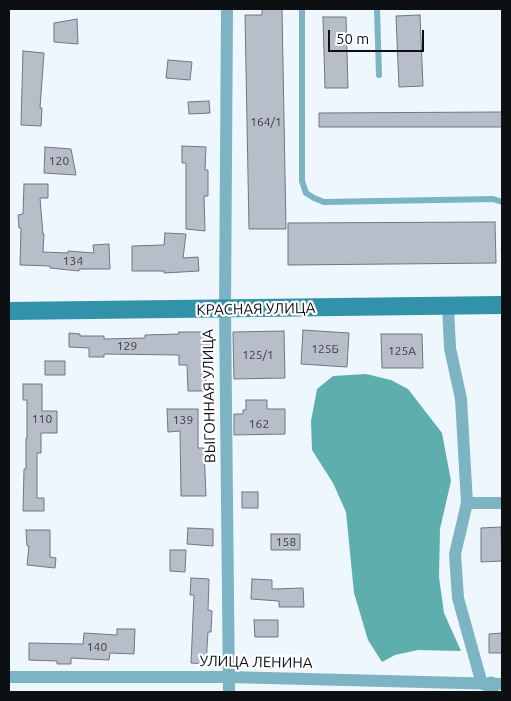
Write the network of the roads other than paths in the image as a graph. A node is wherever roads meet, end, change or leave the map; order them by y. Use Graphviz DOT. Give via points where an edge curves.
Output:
graph roads {
  1 [pos="227,9"];
  2 [pos="302,9"];
  3 [pos="377,9"];
  4 [pos="379,75"];
  5 [pos="502,202"];
  6 [pos="502,305"];
  7 [pos="448,306"];
  8 [pos="225,310"];
  9 [pos="9,311"];
  10 [pos="468,503"];
  11 [pos="502,503"];
  12 [pos="228,677"];
  13 [pos="9,678"];
  14 [pos="492,686"];
  15 [pos="229,692"];
  1 -- 8 [label="street, ВЫГОННАЯ УЛИЦА"];
  2 -- 5 [label="lane" via="302,181 306,193 324,202 493,199"];
  3 -- 4 [label="lane"];
  6 -- 7 [label="main road, КРАСНАЯ УЛИЦА"];
  7 -- 8 [label="main road, КРАСНАЯ УЛИЦА"];
  7 -- 10 [label="street" via="450,348 461,399"];
  8 -- 9 [label="main road, КРАСНАЯ УЛИЦА"];
  8 -- 12 [label="street, ВЫГОННАЯ УЛИЦА"];
  10 -- 11 [label="street"];
  10 -- 14 [label="street" via="455,554 458,598"];
  12 -- 13 [label="street, УЛИЦА ЛЕНИНА"];
  12 -- 14 [label="street, УЛИЦА ЛЕНИНА"];
  12 -- 15 [label="street, ВЫГОННАЯ УЛИЦА"];
}
